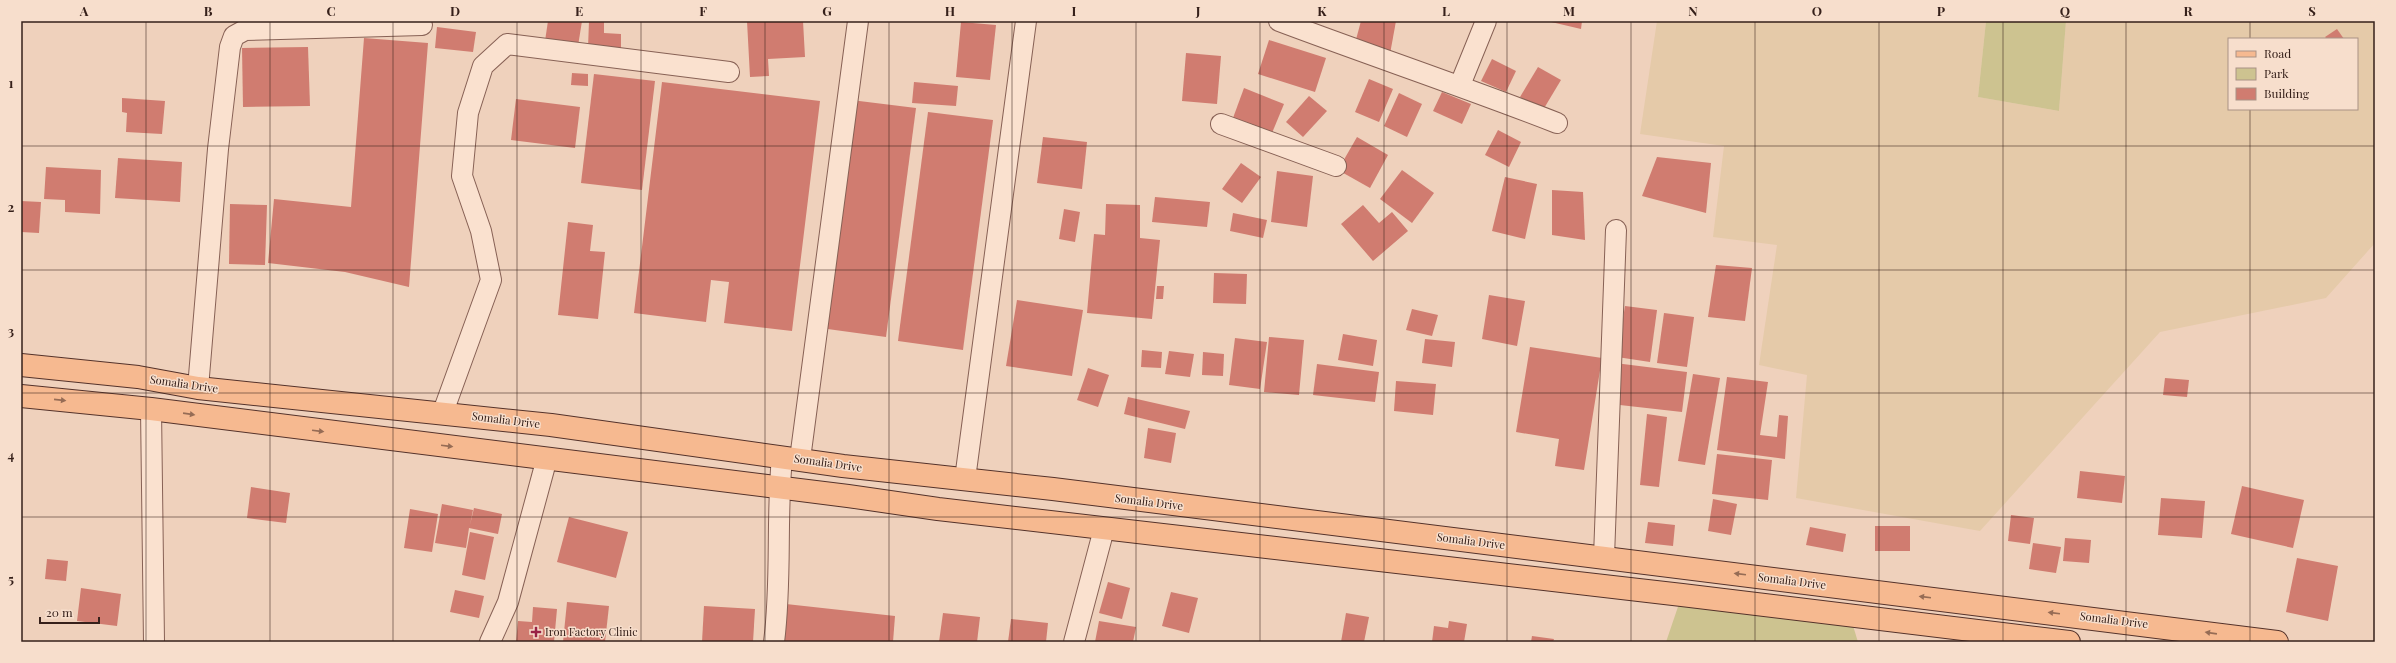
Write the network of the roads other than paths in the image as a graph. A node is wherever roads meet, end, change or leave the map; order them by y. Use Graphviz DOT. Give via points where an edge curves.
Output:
graph roads {
  1 [pos="858,21"];
  2 [pos="1026,21"];
  3 [pos="1279,21"];
  4 [pos="1486,21"];
  5 [pos="422,25"];
  6 [pos="729,72"];
  7 [pos="1460,85"];
  8 [pos="1557,123"];
  9 [pos="1221,124"];
  10 [pos="1336,166"];
  11 [pos="1616,230"];
  12 [pos="21,365"];
  13 [pos="198,388"];
  14 [pos="21,396"];
  15 [pos="150,409"];
  16 [pos="443,412"];
  17 [pos="547,458"];
  18 [pos="791,458"];
  19 [pos="965,479"];
  20 [pos="779,487"];
  21 [pos="1104,529"];
  22 [pos="1604,557"];
  23 [pos="154,642"];
  24 [pos="490,642"];
  25 [pos="774,642"];
  26 [pos="1074,642"];
  27 [pos="2069,642"];
  28 [pos="2277,642"];
  1 -- 18 [label="street"];
  2 -- 19 [label="street"];
  3 -- 7 [label="street" via="1406,69"];
  4 -- 7 [label="street"];
  5 -- 13 [label="street" via="245,30 234,36 230,47 218,149"];
  6 -- 16 [label="street" via="507,44 482,66 468,113 462,176 481,231 491,280"];
  7 -- 8 [label="street"];
  9 -- 10 [label="street"];
  11 -- 22 [label="street"];
  12 -- 13 [label="main road, Somalia Drive" via="138,377"];
  13 -- 16 [label="main road, Somalia Drive"];
  14 -- 15 [label="main road, one-way"];
  15 -- 17 [label="main road, one-way"];
  15 -- 23 [label="street"];
  16 -- 18 [label="main road, Somalia Drive"];
  17 -- 20 [label="main road"];
  17 -- 24 [label="street" via="508,602"];
  18 -- 19 [label="main road, Somalia Drive"];
  18 -- 20 [label="street"];
  19 -- 22 [label="main road, Somalia Drive"];
  20 -- 21 [label="main road"];
  20 -- 25 [label="street" via="779,606"];
  21 -- 26 [label="street"];
  21 -- 27 [label="main road" via="1682,594"];
  28 -- 22 [label="main road, Somalia Drive, one-way"];
}
